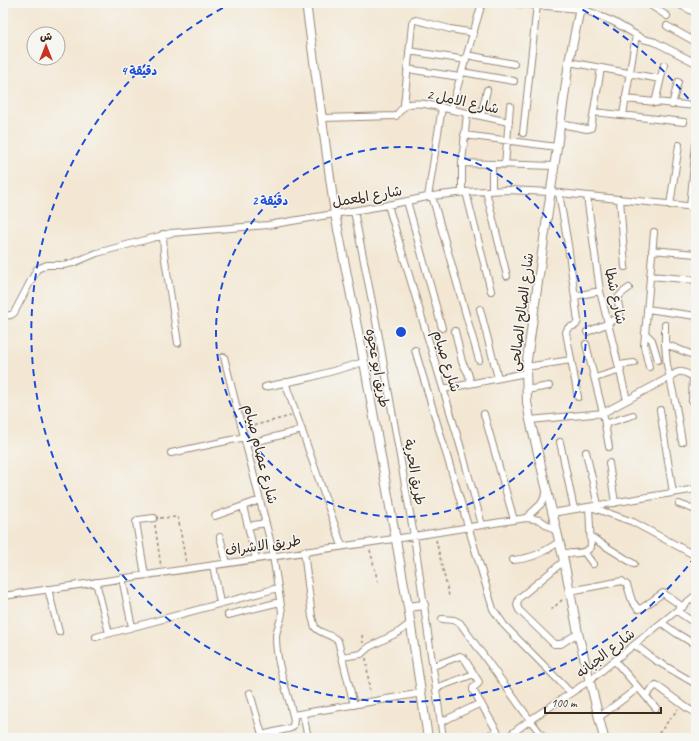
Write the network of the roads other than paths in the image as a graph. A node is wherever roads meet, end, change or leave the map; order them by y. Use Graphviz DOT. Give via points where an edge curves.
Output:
graph roads {
  1 [pos="306,3"];
  2 [pos="482,3"];
  3 [pos="515,3"];
  4 [pos="647,3"];
  5 [pos="676,3"];
  6 [pos="537,5"];
  7 [pos="580,6"];
  8 [pos="696,13"];
  9 [pos="668,16"];
  10 [pos="667,26"];
  11 [pos="474,33"];
  12 [pos="636,35"];
  13 [pos="696,42"];
  14 [pos="409,50"];
  15 [pos="466,58"];
  16 [pos="569,62"];
  17 [pos="696,63"];
  18 [pos="514,64"];
  19 [pos="664,65"];
  20 [pos="601,68"];
  21 [pos="407,69"];
  22 [pos="630,73"];
  23 [pos="461,75"];
  24 [pos="660,79"];
  25 [pos="514,81"];
  26 [pos="678,82"];
  27 [pos="487,90"];
  28 [pos="625,99"];
  29 [pos="655,103"];
  30 [pos="672,104"];
  31 [pos="404,105"];
  32 [pos="510,106"];
  33 [pos="696,106"];
  34 [pos="442,107"];
  35 [pos="451,109"];
  36 [pos="594,112"];
  37 [pos="467,113"];
  38 [pos="623,115"];
  39 [pos="481,116"];
  40 [pos="322,118"];
  41 [pos="508,122"];
  42 [pos="684,122"];
  43 [pos="560,124"];
  44 [pos="523,133"];
  45 [pos="464,135"];
  46 [pos="507,141"];
  47 [pos="696,144"];
  48 [pos="680,145"];
  49 [pos="557,147"];
  50 [pos="462,163"];
  51 [pos="492,164"];
  52 [pos="505,165"];
  53 [pos="554,166"];
  54 [pos="489,191"];
  55 [pos="464,192"];
  56 [pos="550,192"];
  57 [pos="559,193"];
  58 [pos="430,196"];
  59 [pos="587,196"];
  60 [pos="620,199"];
  61 [pos="407,201"];
  62 [pos="388,205"];
  63 [pos="670,205"];
  64 [pos="693,207"];
  65 [pos="354,211"];
  66 [pos="335,214"];
  67 [pos="654,232"];
  68 [pos="163,234"];
  69 [pos="652,250"];
  70 [pos="696,254"];
  71 [pos="625,267"];
  72 [pos="507,276"];
  73 [pos="650,276"];
  74 [pos="696,280"];
  75 [pos="628,288"];
  76 [pos="491,291"];
  77 [pos="600,291"];
  78 [pos="575,296"];
  79 [pos="480,309"];
  80 [pos="647,309"];
  81 [pos="3,316"];
  82 [pos="696,316"];
  83 [pos="609,322"];
  84 [pos="665,325"];
  85 [pos="442,328"];
  86 [pos="455,331"];
  87 [pos="587,332"];
  88 [pos="645,333"];
  89 [pos="178,343"];
  90 [pos="586,344"];
  91 [pos="665,344"];
  92 [pos="415,350"];
  93 [pos="696,356"];
  94 [pos="224,357"];
  95 [pos="479,360"];
  96 [pos="571,360"];
  97 [pos="658,360"];
  98 [pos="364,362"];
  99 [pos="634,363"];
  100 [pos="649,367"];
  101 [pos="620,368"];
  102 [pos="526,370"];
  103 [pos="670,377"];
  104 [pos="694,377"];
  105 [pos="498,378"];
  106 [pos="595,378"];
  107 [pos="285,382"];
  108 [pos="471,383"];
  109 [pos="549,386"];
  110 [pos="265,387"];
  111 [pos="443,389"];
  112 [pos="526,390"];
  113 [pos="578,397"];
  114 [pos="627,400"];
  115 [pos="696,407"];
  116 [pos="660,410"];
  117 [pos="603,413"];
  118 [pos="484,414"];
  119 [pos="632,415"];
  120 [pos="530,420"];
  121 [pos="605,424"];
  122 [pos="302,430"];
  123 [pos="245,440"];
  124 [pos="560,442"];
  125 [pos="682,442"];
  126 [pos="609,447"];
  127 [pos="586,452"];
  128 [pos="171,453"];
  129 [pos="609,463"];
  130 [pos="696,489"];
  131 [pos="547,492"];
  132 [pos="673,493"];
  133 [pos="260,500"];
  134 [pos="615,503"];
  135 [pos="679,504"];
  136 [pos="598,505"];
  137 [pos="243,506"];
  138 [pos="589,507"];
  139 [pos="574,509"];
  140 [pos="696,510"];
  141 [pos="552,513"];
  142 [pos="215,516"];
  143 [pos="154,518"];
  144 [pos="526,518"];
  145 [pos="514,520"];
  146 [pos="266,523"];
  147 [pos="482,525"];
  148 [pos="248,526"];
  149 [pos="468,527"];
  150 [pos="557,532"];
  151 [pos="414,536"];
  152 [pos="220,537"];
  153 [pos="591,537"];
  154 [pos="396,538"];
  155 [pos="559,542"];
  156 [pos="342,546"];
  157 [pos="304,552"];
  158 [pos="584,552"];
  159 [pos="274,556"];
  160 [pos="696,556"];
  161 [pos="563,557"];
  162 [pos="256,558"];
  163 [pos="513,560"];
  164 [pos="227,563"];
  165 [pos="593,564"];
  166 [pos="634,564"];
  167 [pos="213,565"];
  168 [pos="145,575"];
  169 [pos="122,578"];
  170 [pos="96,582"];
  171 [pos="278,588"];
  172 [pos="48,589"];
  173 [pos="570,592"];
  174 [pos="696,595"];
  175 [pos="3,596"];
  176 [pos="280,602"];
  177 [pos="220,604"];
  178 [pos="424,605"];
  179 [pos="408,607"];
  180 [pos="683,607"];
  181 [pos="677,611"];
  182 [pos="228,615"];
  183 [pos="442,619"];
  184 [pos="662,623"];
  185 [pos="411,624"];
  186 [pos="696,624"];
  187 [pos="132,627"];
  188 [pos="59,632"];
  189 [pos="109,633"];
  190 [pos="578,634"];
  191 [pos="96,637"];
  192 [pos="635,645"];
  193 [pos="696,645"];
  194 [pos="342,657"];
  195 [pos="615,661"];
  196 [pos="433,666"];
  197 [pos="474,674"];
  198 [pos="589,682"];
  199 [pos="696,684"];
  200 [pos="436,688"];
  201 [pos="638,688"];
  202 [pos="250,693"];
  203 [pos="422,693"];
  204 [pos="571,693"];
  205 [pos="645,696"];
  206 [pos="481,703"];
  207 [pos="354,705"];
  208 [pos="656,708"];
  209 [pos="696,713"];
  210 [pos="303,714"];
  211 [pos="293,715"];
  212 [pos="598,718"];
  213 [pos="530,720"];
  214 [pos="441,722"];
  215 [pos="262,736"];
  216 [pos="308,738"];
  217 [pos="428,738"];
  218 [pos="443,738"];
  219 [pos="501,738"];
  220 [pos="506,738"];
  221 [pos="544,738"];
  222 [pos="604,738"];
  1 -- 40 [label="street, طريق ابو عجوه"];
  2 -- 11 [label="street"];
  3 -- 6 [label="street"];
  4 -- 9 [label="street"];
  5 -- 8 [label="street"];
  6 -- 7 [label="street"];
  6 -- 44 [label="street"];
  7 -- 12 [label="street"];
  7 -- 16 [label="street, شارع الصالح الصالحى"];
  10 -- 13 [label="street"];
  11 -- 14 [label="street" via="416,20 412,24"];
  11 -- 15 [label="street"];
  12 -- 17 [label="street"];
  12 -- 22 [label="street"];
  14 -- 15 [label="street"];
  14 -- 21 [label="street"];
  15 -- 18 [label="street"];
  15 -- 23 [label="street"];
  16 -- 20 [label="street"];
  16 -- 43 [label="street, شارع الصالح الصالحى"];
  19 -- 24 [label="street"];
  20 -- 22 [label="street"];
  20 -- 36 [label="street"];
  21 -- 23 [label="street"];
  21 -- 31 [label="street"];
  22 -- 24 [label="street"];
  22 -- 28 [label="street"];
  23 -- 25 [label="street"];
  23 -- 35 [label="street"];
  24 -- 29 [label="street"];
  26 -- 30 [label="street"];
  27 -- 39 [label="street"];
  28 -- 29 [label="street"];
  28 -- 38 [label="street"];
  29 -- 30 [label="street"];
  30 -- 33 [label="street"];
  31 -- 34 [label="street, شارع الامل 2" via="412,103"];
  31 -- 40 [label="street" via="396,116"];
  32 -- 41 [label="street"];
  34 -- 35 [label="street, شارع الامل 2"];
  34 -- 58 [label="street"];
  35 -- 37 [label="street, شارع الامل 2"];
  36 -- 38 [label="street"];
  36 -- 43 [label="street" via="590,129"];
  37 -- 39 [label="street, شارع الامل 2"];
  37 -- 45 [label="street"];
  38 -- 42 [label="street"];
  39 -- 41 [label="street, شارع الامل 2"];
  40 -- 66 [label="street, طريق ابو عجوه"];
  41 -- 46 [label="street"];
  43 -- 49 [label="street, شارع الصالح الصالحى"];
  45 -- 46 [label="street"];
  45 -- 50 [label="street"];
  46 -- 49 [label="street"];
  46 -- 52 [label="street"];
  47 -- 64 [label="street"];
  48 -- 63 [label="street"];
  49 -- 53 [label="street, شارع الصالح الصالحى"];
  50 -- 51 [label="street"];
  50 -- 55 [label="street"];
  51 -- 52 [label="street"];
  51 -- 54 [label="street"];
  52 -- 53 [label="street"];
  53 -- 56 [label="street, شارع الصالح الصالحى"];
  54 -- 55 [label="street, شارع المعمل"];
  54 -- 56 [label="street, شارع المعمل"];
  54 -- 72 [label="street"];
  55 -- 58 [label="street, شارع المعمل"];
  55 -- 76 [label="street"];
  56 -- 57 [label="street, شارع المعمل"];
  56 -- 102 [label="street, شارع الصالح الصالحى"];
  57 -- 59 [label="street, شارع المعمل"];
  57 -- 78 [label="street"];
  58 -- 61 [label="street, شارع المعمل"];
  58 -- 95 [label="street"];
  59 -- 60 [label="street, شارع المعمل"];
  59 -- 77 [label="street, شارع شطا"];
  60 -- 63 [label="street, شارع المعمل"];
  60 -- 71 [label="street"];
  61 -- 62 [label="street, شارع المعمل"];
  61 -- 85 [label="street"];
  62 -- 65 [label="street, شارع المعمل"];
  62 -- 111 [label="street, شارع صيام"];
  63 -- 64 [label="street, شارع المعمل"];
  65 -- 66 [label="street, شارع المعمل"];
  65 -- 151 [label="street, طريق الحرية"];
  66 -- 68 [label="street, شارع المعمل" via="261,226"];
  66 -- 98 [label="street, طريق ابو عجوه"];
  67 -- 69 [label="street"];
  68 -- 81 [label="street, شارع المعمل" via="97,253 73,263 47,265 37,269 14,313"];
  68 -- 89 [label="street"];
  69 -- 70 [label="street"];
  69 -- 73 [label="street"];
  73 -- 74 [label="street"];
  73 -- 80 [label="street"];
  75 -- 83 [label="street" via="617,298 620,317"];
  77 -- 78 [label="street"];
  77 -- 83 [label="street, شارع شطا"];
  78 -- 96 [label="street" via="578,324 568,328 566,332"];
  79 -- 105 [label="street"];
  80 -- 82 [label="street"];
  80 -- 88 [label="street"];
  83 -- 87 [label="street"];
  83 -- 101 [label="street, شارع شطا"];
  84 -- 91 [label="street"];
  86 -- 108 [label="street" via="462,362"];
  88 -- 97 [label="street" via="652,340"];
  88 -- 100 [label="street"];
  90 -- 106 [label="street"];
  91 -- 93 [label="street"];
  91 -- 103 [label="street"];
  92 -- 149 [label="street"];
  94 -- 123 [label="street, شارع عصام صيام"];
  96 -- 102 [label="street"];
  96 -- 113 [label="street"];
  98 -- 107 [label="street"];
  98 -- 154 [label="street, طريق ابو عجوه"];
  99 -- 101 [label="street"];
  101 -- 106 [label="street"];
  101 -- 114 [label="street, شارع شطا"];
  102 -- 105 [label="street"];
  102 -- 112 [label="street, شارع الصالح الصالحى"];
  103 -- 104 [label="street" via="678,371"];
  103 -- 114 [label="street"];
  103 -- 125 [label="street"];
  104 -- 115 [label="street" via="692,401"];
  105 -- 108 [label="street"];
  106 -- 117 [label="street"];
  107 -- 110 [label="street"];
  107 -- 122 [label="street"];
  108 -- 111 [label="street"];
  109 -- 112 [label="street"];
  111 -- 147 [label="street, شارع صيام"];
  112 -- 120 [label="street, شارع الصالح الصالحى"];
  114 -- 117 [label="street"];
  116 -- 132 [label="street"];
  117 -- 120 [label="street"];
  117 -- 121 [label="street"];
  118 -- 145 [label="street"];
  119 -- 121 [label="street"];
  120 -- 131 [label="street, شارع الصالح الصالحى"];
  121 -- 126 [label="street"];
  122 -- 123 [label="street"];
  122 -- 156 [label="street"];
  123 -- 128 [label="street"];
  123 -- 133 [label="street, شارع عصام صيام"];
  124 -- 139 [label="street"];
  127 -- 136 [label="street"];
  129 -- 134 [label="street"];
  130 -- 132 [label="street"];
  131 -- 141 [label="street, شارع الصالح الصالحى"];
  131 -- 144 [label="street" via="541,504"];
  132 -- 134 [label="street"];
  133 -- 137 [label="street"];
  133 -- 146 [label="street, شارع عصام صيام"];
  134 -- 136 [label="street"];
  135 -- 140 [label="street"];
  136 -- 138 [label="street"];
  137 -- 142 [label="street"];
  137 -- 148 [label="street"];
  138 -- 139 [label="street"];
  138 -- 153 [label="street"];
  138 -- 160 [label="street" via="632,522"];
  139 -- 141 [label="street"];
  141 -- 150 [label="street, شارع الصالح الصالحى"];
  143 -- 168 [label="street" via="136,522"];
  144 -- 145 [label="street, طريق الاشراف"];
  144 -- 150 [label="street, طريق الاشراف" via="540,520"];
  145 -- 147 [label="street, طريق الاشراف"];
  146 -- 148 [label="street"];
  146 -- 159 [label="street, شارع عصام صيام"];
  147 -- 149 [label="street, طريق الاشراف"];
  148 -- 162 [label="street"];
  149 -- 151 [label="street, طريق الاشراف"];
  149 -- 204 [label="street" via="495,614"];
  150 -- 155 [label="street, شارع الصالح الصالحى"];
  151 -- 154 [label="street, طريق الاشراف"];
  151 -- 178 [label="street, طريق الحرية"];
  152 -- 164 [label="street"];
  153 -- 158 [label="street" via="591,547"];
  153 -- 166 [label="street"];
  154 -- 156 [label="street, طريق الاشراف"];
  154 -- 179 [label="street, طريق ابو عجوه"];
  155 -- 161 [label="street, شارع الصالح الصالحى"];
  155 -- 163 [label="street" via="540,554"];
  156 -- 157 [label="street, طريق الاشراف"];
  157 -- 159 [label="street, طريق الاشراف"];
  157 -- 194 [label="street" via="315,628 338,641"];
  158 -- 161 [label="street"];
  158 -- 165 [label="street"];
  159 -- 162 [label="street, طريق الاشراف"];
  159 -- 171 [label="street, شارع عصام صيام"];
  161 -- 173 [label="street, شارع الصالح الصالحى"];
  161 -- 190 [label="street" via="519,598 517,605 554,644 561,644"];
  162 -- 164 [label="street, طريق الاشراف"];
  164 -- 167 [label="street, طريق الاشراف"];
  167 -- 168 [label="street, طريق الاشراف"];
  167 -- 177 [label="street"];
  168 -- 169 [label="street, طريق الاشراف"];
  169 -- 170 [label="street, طريق الاشراف"];
  169 -- 187 [label="street"];
  170 -- 172 [label="street, طريق الاشراف"];
  170 -- 189 [label="street"];
  171 -- 176 [label="street, شارع عصام صيام"];
  171 -- 177 [label="street"];
  172 -- 175 [label="street, طريق الاشراف"];
  172 -- 188 [label="street"];
  173 -- 180 [label="street" via="622,581 627,585 632,601 638,609 663,593"];
  173 -- 190 [label="street, شارع الصالح الصالحى"];
  174 -- 180 [label="street, شارع الجبانه"];
  176 -- 182 [label="street"];
  176 -- 211 [label="street, شارع عصام صيام" via="282,616 276,634 277,649"];
  177 -- 187 [label="street"];
  178 -- 179 [label="street"];
  178 -- 196 [label="street, طريق الحرية"];
  179 -- 185 [label="street, طريق ابو عجوه"];
  180 -- 181 [label="street, شارع الجبانه"];
  181 -- 184 [label="street, شارع الجبانه"];
  181 -- 186 [label="street"];
  183 -- 213 [label="street" via="460,623"];
  184 -- 192 [label="street, شارع الجبانه"];
  184 -- 193 [label="street"];
  185 -- 194 [label="street" via="361,654"];
  185 -- 203 [label="street, طريق ابو عجوه"];
  187 -- 189 [label="street"];
  189 -- 191 [label="street"];
  190 -- 198 [label="street, شارع الصالح الصالحى"];
  192 -- 195 [label="street, شارع الجبانه"];
  192 -- 199 [label="street"];
  194 -- 207 [label="street"];
  195 -- 198 [label="street, شارع الجبانه"];
  195 -- 201 [label="street"];
  196 -- 197 [label="street" via="462,656"];
  196 -- 200 [label="street, طريق الحرية"];
  197 -- 200 [label="street"];
  197 -- 206 [label="street" via="479,681 473,690"];
  198 -- 204 [label="street, شارع الجبانه"];
  198 -- 212 [label="street, شارع الصالح الصالحى"];
  200 -- 214 [label="street, طريق الحرية"];
  201 -- 205 [label="street"];
  201 -- 212 [label="street"];
  202 -- 215 [label="street"];
  203 -- 207 [label="street"];
  203 -- 217 [label="street, طريق ابو عجوه"];
  204 -- 213 [label="street, شارع الجبانه"];
  205 -- 208 [label="street"];
  205 -- 209 [label="street" via="656,685"];
  206 -- 214 [label="street"];
  206 -- 219 [label="street"];
  207 -- 210 [label="street"];
  210 -- 211 [label="street"];
  210 -- 216 [label="street"];
  211 -- 215 [label="street" via="291,728"];
  212 -- 222 [label="street, شارع الصالح الصالحى"];
  213 -- 220 [label="street, شارع الجبانه"];
  213 -- 221 [label="street"];
  214 -- 218 [label="street, طريق الحرية"];
}
